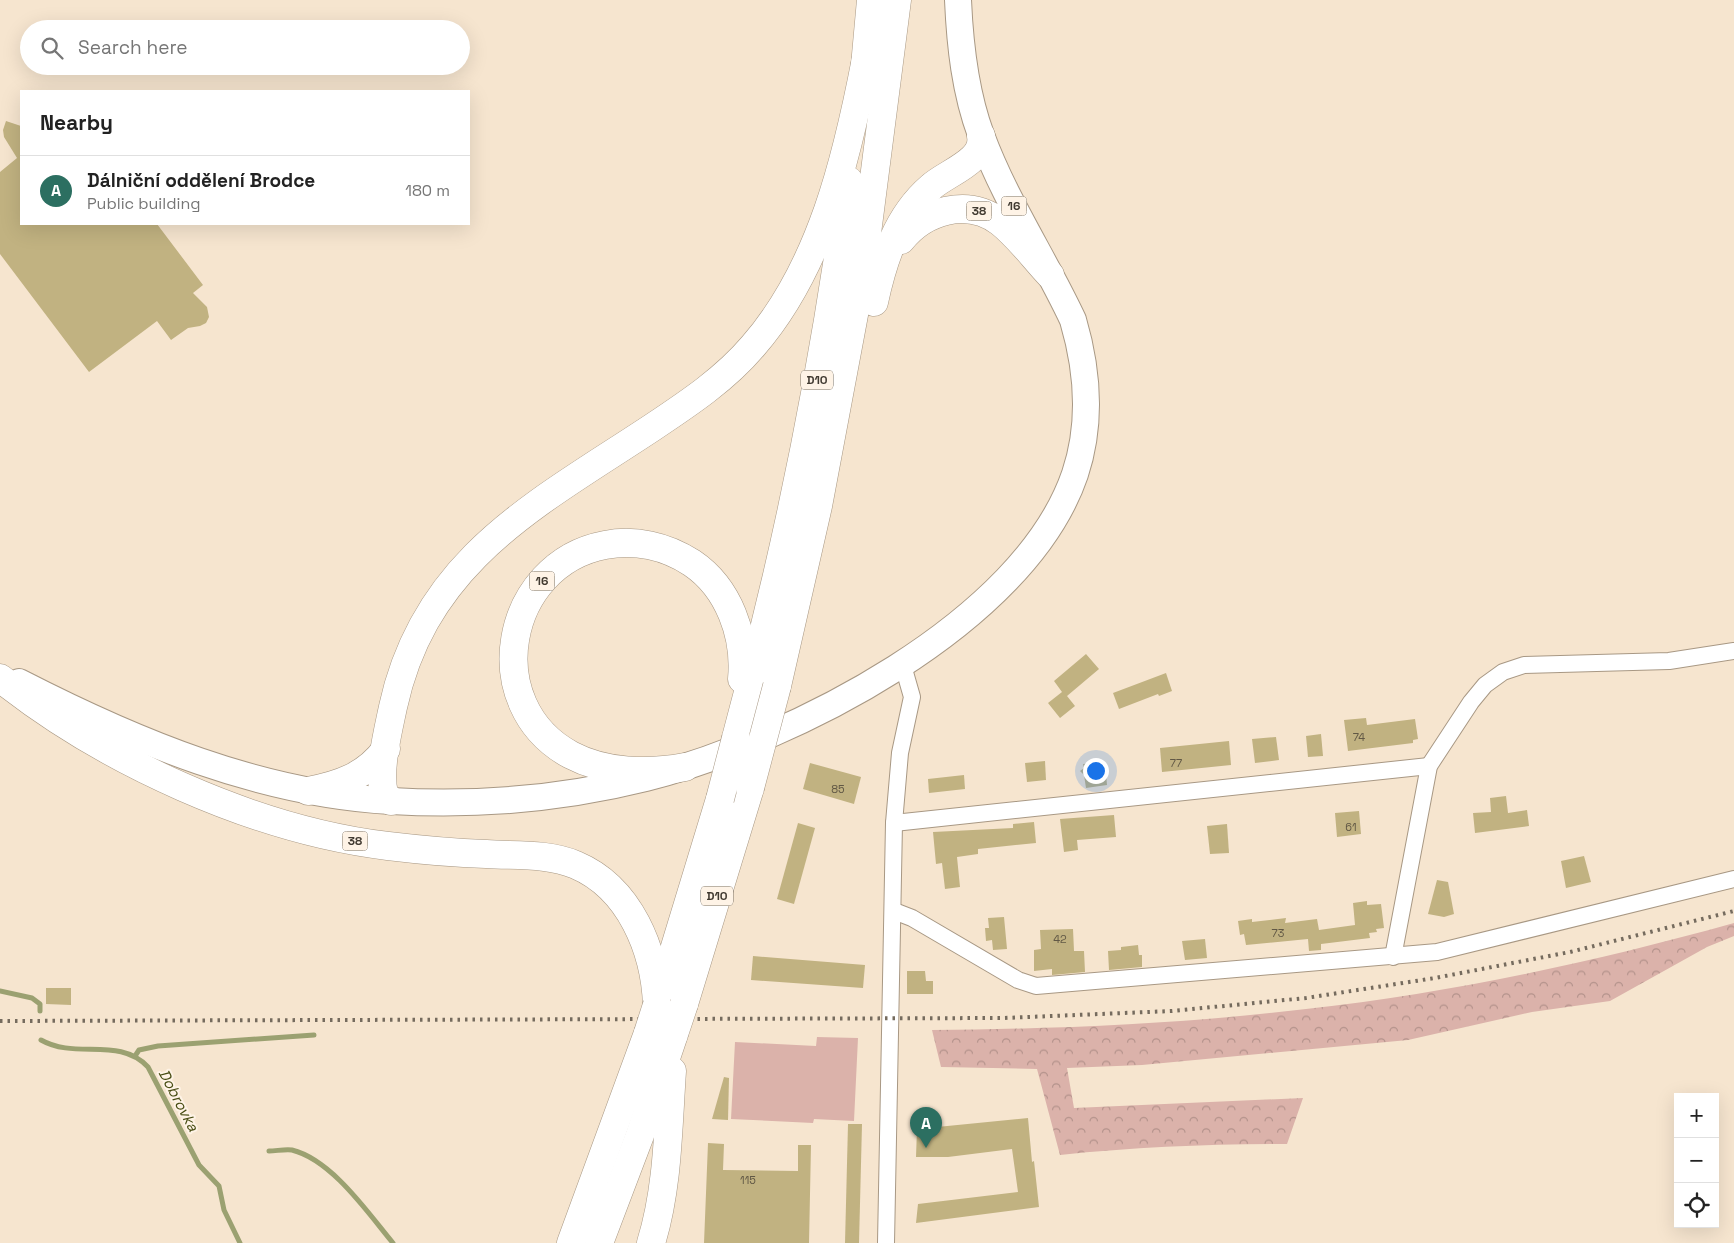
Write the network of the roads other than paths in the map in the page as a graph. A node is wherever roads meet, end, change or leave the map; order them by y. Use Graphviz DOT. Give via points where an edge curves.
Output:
graph roads {
  1 [pos="871,0"];
  2 [pos="897,0"];
  3 [pos="958,0"];
  4 [pos="866,59"];
  5 [pos="982,136"];
  6 [pos="1050,275"];
  7 [pos="878,281"];
  8 [pos="818,506"];
  9 [pos="1734,651"];
  10 [pos="902,662"];
  11 [pos="0,670"];
  12 [pos="0,678"];
  13 [pos="744,699"];
  14 [pos="386,749"];
  15 [pos="1429,766"];
  16 [pos="685,767"];
  17 [pos="308,791"];
  18 [pos="391,801"];
  19 [pos="894,823"];
  20 [pos="1734,879"];
  21 [pos="894,911"];
  22 [pos="1393,957"];
  23 [pos="657,1005"];
  24 [pos="661,1033"];
  25 [pos="571,1243"];
  26 [pos="599,1243"];
  27 [pos="651,1243"];
  28 [pos="886,1243"];
  1 -- 4 [label="highway, D10"];
  2 -- 8 [label="highway, D10" via="862,272"];
  3 -- 5 [label="main road, 16" via="963,62"];
  4 -- 13 [label="highway, D10" via="839,258 814,399 785,542"];
  4 -- 14 [label="highway" via="849,139 833,191 803,269 779,313 753,346 719,380 512,522 458,573 426,618 403,667"];
  5 -- 6 [label="main road, 16"];
  5 -- 7 [label="highway" via="982,147 978,153 930,187 907,215 890,246"];
  6 -- 7 [label="highway, 38" via="1001,222 984,213 959,208 932,215 910,230 891,255"];
  6 -- 10 [label="main road, 16" via="1073,320 1084,371 1086,420 1074,474 1054,517 1014,572 968,615"];
  7 -- 8 [label="highway" via="852,401"];
  8 -- 24 [label="highway, D10, bridge" via="750,788 684,1004"];
  9 -- 15 [label="street" via="1668,661 1535,663 1513,668 1493,678 1477,693"];
  10 -- 16 [label="main road, 16" via="845,698 798,722 722,755"];
  10 -- 19 [label="street" via="912,697 900,753"];
  11 -- 17 [label="main road" via="83,713 166,748 249,777"];
  12 -- 23 [label="highway, 38" via="86,737 142,767 284,825 383,846 435,852 547,857 576,865 601,880 620,898 639,928 651,958"];
  13 -- 16 [label="highway, 16" via="743,657 727,603 706,576 679,555 648,544 606,544 568,559 542,580 518,624 513,656 522,700 537,726 571,755 604,766 638,771"];
  13 -- 23 [label="highway, D10, bridge" via="720,800"];
  14 -- 17 [label="highway" via="372,765 353,778"];
  14 -- 18 [label="highway" via="382,785 384,794"];
  15 -- 19 [label="street"];
  15 -- 22 [label="street"];
  16 -- 18 [label="main road" via="552,796 500,802"];
  17 -- 18 [label="main road"];
  19 -- 21 [label="street"];
  20 -- 22 [label="street" via="1437,952"];
  21 -- 22 [label="street" via="912,918 1018,980 1036,986"];
  21 -- 28 [label="street"];
  23 -- 24 [label="highway, D10, bridge"];
  24 -- 25 [label="highway, D10"];
  24 -- 26 [label="highway, D10" via="640,1136"];
  24 -- 27 [label="highway" via="664,1186"];
}
